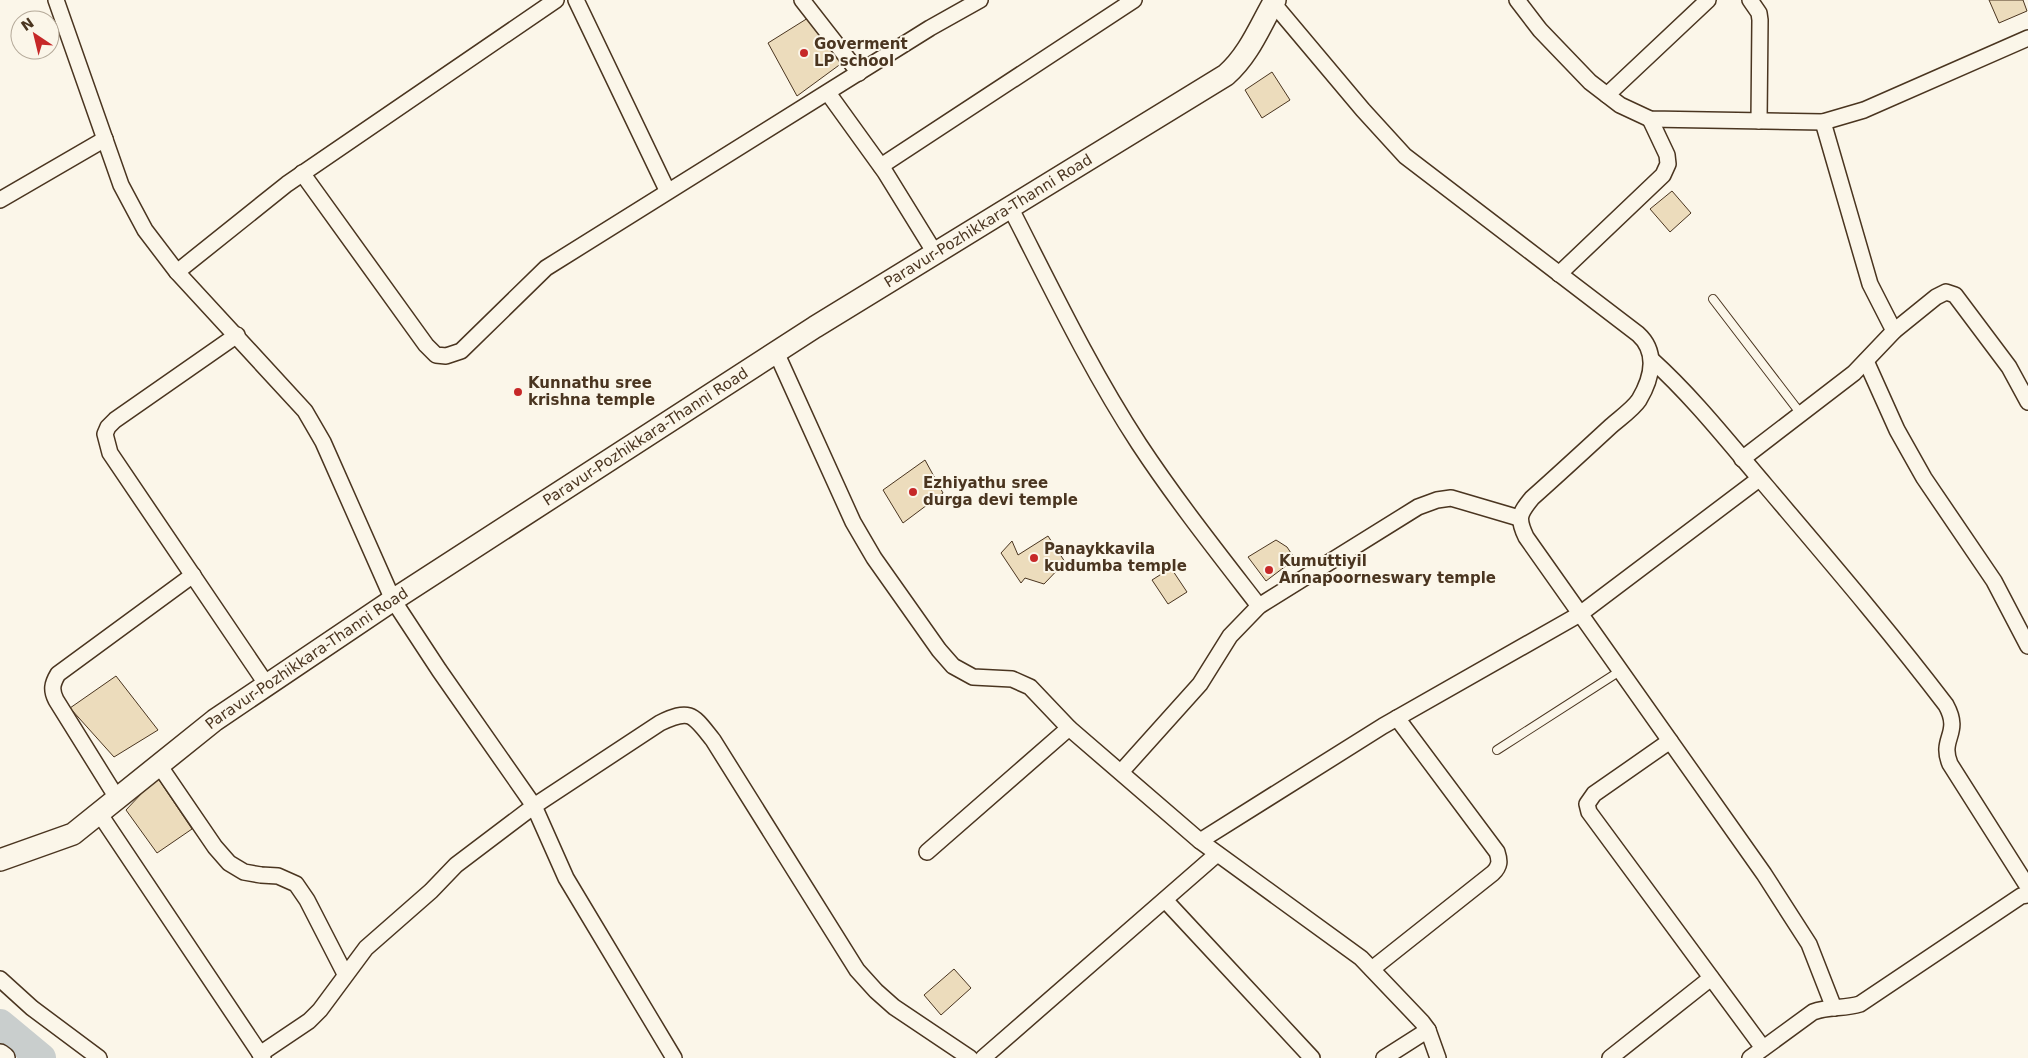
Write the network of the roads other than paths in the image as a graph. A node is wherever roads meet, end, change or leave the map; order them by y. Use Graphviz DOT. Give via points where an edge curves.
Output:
graph roads {
  1 [pos="56,0"];
  2 [pos="556,0"];
  3 [pos="576,0"];
  4 [pos="802,0"];
  5 [pos="980,0"];
  6 [pos="1134,0"];
  7 [pos="1518,0"];
  8 [pos="1708,0"];
  9 [pos="1750,0"];
  10 [pos="1274,1"];
  11 [pos="2028,38"];
  12 [pos="859,73"];
  13 [pos="828,93"];
  14 [pos="1607,95"];
  15 [pos="1650,119"];
  16 [pos="1759,121"];
  17 [pos="1823,122"];
  18 [pos="105,139"];
  19 [pos="882,166"];
  20 [pos="302,173"];
  21 [pos="668,190"];
  22 [pos="0,200"];
  23 [pos="1010,207"];
  24 [pos="935,253"];
  25 [pos="178,272"];
  26 [pos="1559,274"];
  27 [pos="1713,299"];
  28 [pos="1894,331"];
  29 [pos="237,335"];
  30 [pos="776,352"];
  31 [pos="1652,360"];
  32 [pos="1866,361"];
  33 [pos="2028,402"];
  34 [pos="1801,414"];
  35 [pos="1742,459"];
  36 [pos="1760,479"];
  37 [pos="1519,518"];
  38 [pos="193,575"];
  39 [pos="393,600"];
  40 [pos="1259,606"];
  41 [pos="1580,614"];
  42 [pos="2028,646"];
  43 [pos="1620,671"];
  44 [pos="267,685"];
  45 [pos="1397,718"];
  46 [pos="1069,728"];
  47 [pos="1670,740"];
  48 [pos="1496,750"];
  49 [pos="159,764"];
  50 [pos="1121,772"];
  51 [pos="117,798"];
  52 [pos="534,806"];
  53 [pos="99,813"];
  54 [pos="1200,841"];
  55 [pos="927,852"];
  56 [pos="1217,854"];
  57 [pos="0,860"];
  58 [pos="2028,887"];
  59 [pos="2028,895"];
  60 [pos="1165,900"];
  61 [pos="1372,969"];
  62 [pos="345,974"];
  63 [pos="0,978"];
  64 [pos="1711,978"];
  65 [pos="1834,1008"];
  66 [pos="1428,1030"];
  67 [pos="1758,1054"];
  68 [pos="0,1055"];
  69 [pos="261,1056"];
  70 [pos="4,1058"];
  71 [pos="99,1058"];
  72 [pos="674,1058"];
  73 [pos="970,1058"];
  74 [pos="985,1058"];
  75 [pos="1312,1058"];
  76 [pos="1384,1058"];
  77 [pos="1438,1058"];
  78 [pos="1610,1058"];
  1 -- 18 [label="street"];
  2 -- 20 [label="street"];
  3 -- 21 [label="street"];
  4 -- 12 [label="street"];
  5 -- 12 [label="street"];
  6 -- 19 [label="street"];
  7 -- 14 [label="street" via="1546,36"];
  8 -- 14 [label="street"];
  9 -- 16 [label="street" via="1760,20"];
  10 -- 23 [label="main road, Paravur-Pozhikkara-Thanni Road" via="1245,54 1226,75"];
  10 -- 26 [label="street" via="1363,110 1406,156"];
  11 -- 17 [label="street" via="1864,110"];
  12 -- 13 [label="street"];
  13 -- 19 [label="street"];
  13 -- 21 [label="street"];
  14 -- 15 [label="street"];
  15 -- 16 [label="street"];
  15 -- 26 [label="street" via="1667,155 1668,164 1663,175"];
  16 -- 17 [label="street"];
  17 -- 28 [label="street" via="1870,284"];
  18 -- 22 [label="street"];
  18 -- 25 [label="street" via="121,185 145,230"];
  19 -- 24 [label="street"];
  20 -- 21 [label="street" via="426,345 436,355 446,356 461,351 546,268"];
  20 -- 25 [label="street"];
  23 -- 24 [label="main road, Paravur-Pozhikkara-Thanni Road"];
  23 -- 40 [label="street" via="1087,356 1138,443 1180,504"];
  24 -- 30 [label="main road, Paravur-Pozhikkara-Thanni Road"];
  25 -- 29 [label="street"];
  26 -- 31 [label="street" via="1646,341"];
  27 -- 34 [label="lane"];
  28 -- 32 [label="street"];
  28 -- 33 [label="street" via="1940,294 1951,292 2009,367"];
  29 -- 38 [label="street" via="115,420 105,434 110,453"];
  29 -- 39 [label="street" via="305,411 323,442"];
  30 -- 39 [label="main road, Paravur-Pozhikkara-Thanni Road"];
  30 -- 46 [label="street" via="853,522 874,558 939,650 953,666 973,677 1012,679 1026,684"];
  31 -- 35 [label="street" via="1691,398"];
  31 -- 37 [label="street" via="1650,376 1639,401 1532,498"];
  32 -- 34 [label="street"];
  32 -- 42 [label="street" via="1897,430 1924,478 1994,581"];
  34 -- 35 [label="street"];
  35 -- 36 [label="street"];
  36 -- 41 [label="street"];
  36 -- 58 [label="street" via="1899,643 1946,705 1953,726 1946,745 1950,764"];
  37 -- 40 [label="street" via="1452,498 1437,500 1418,507"];
  37 -- 41 [label="street" via="1526,537"];
  38 -- 44 [label="street"];
  38 -- 51 [label="street" via="58,674 53,682 52,692 56,700"];
  39 -- 44 [label="main road, Paravur-Pozhikkara-Thanni Road"];
  39 -- 52 [label="street"];
  40 -- 50 [label="street" via="1230,636 1200,684"];
  41 -- 43 [label="street"];
  41 -- 45 [label="street"];
  43 -- 47 [label="street"];
  43 -- 48 [label="lane"];
  44 -- 49 [label="main road, Paravur-Pozhikkara-Thanni Road"];
  45 -- 54 [label="street"];
  45 -- 61 [label="street" via="1497,852 1500,861 1493,873"];
  46 -- 50 [label="street"];
  46 -- 55 [label="street"];
  47 -- 64 [label="street" via="1594,794 1587,804 1589,812"];
  47 -- 65 [label="street" via="1810,944"];
  49 -- 51 [label="main road, Paravur-Pozhikkara-Thanni Road"];
  49 -- 62 [label="street" via="229,863 244,872 278,876 296,884"];
  50 -- 54 [label="street"];
  51 -- 53 [label="main road, Paravur-Pozhikkara-Thanni Road"];
  52 -- 62 [label="street" via="456,865 431,892 366,948"];
  52 -- 72 [label="street" via="566,878"];
  52 -- 73 [label="street" via="660,723 677,714 689,715 713,740 857,970 894,1007"];
  53 -- 57 [label="main road, Paravur-Pozhikkara-Thanni Road" via="73,834"];
  53 -- 69 [label="street"];
  54 -- 56 [label="street"];
  56 -- 60 [label="street"];
  56 -- 61 [label="street"];
  59 -- 65 [label="street" via="2021,896 1860,1004"];
  60 -- 74 [label="street"];
  60 -- 75 [label="street"];
  61 -- 66 [label="street"];
  62 -- 69 [label="street" via="309,1021"];
  63 -- 71 [label="street" via="32,1008"];
  64 -- 67 [label="street"];
  64 -- 78 [label="street"];
  65 -- 67 [label="street" via="1813,1012"];
  66 -- 76 [label="street"];
  66 -- 77 [label="street"];
  68 -- 70 [label="main road"];
}
